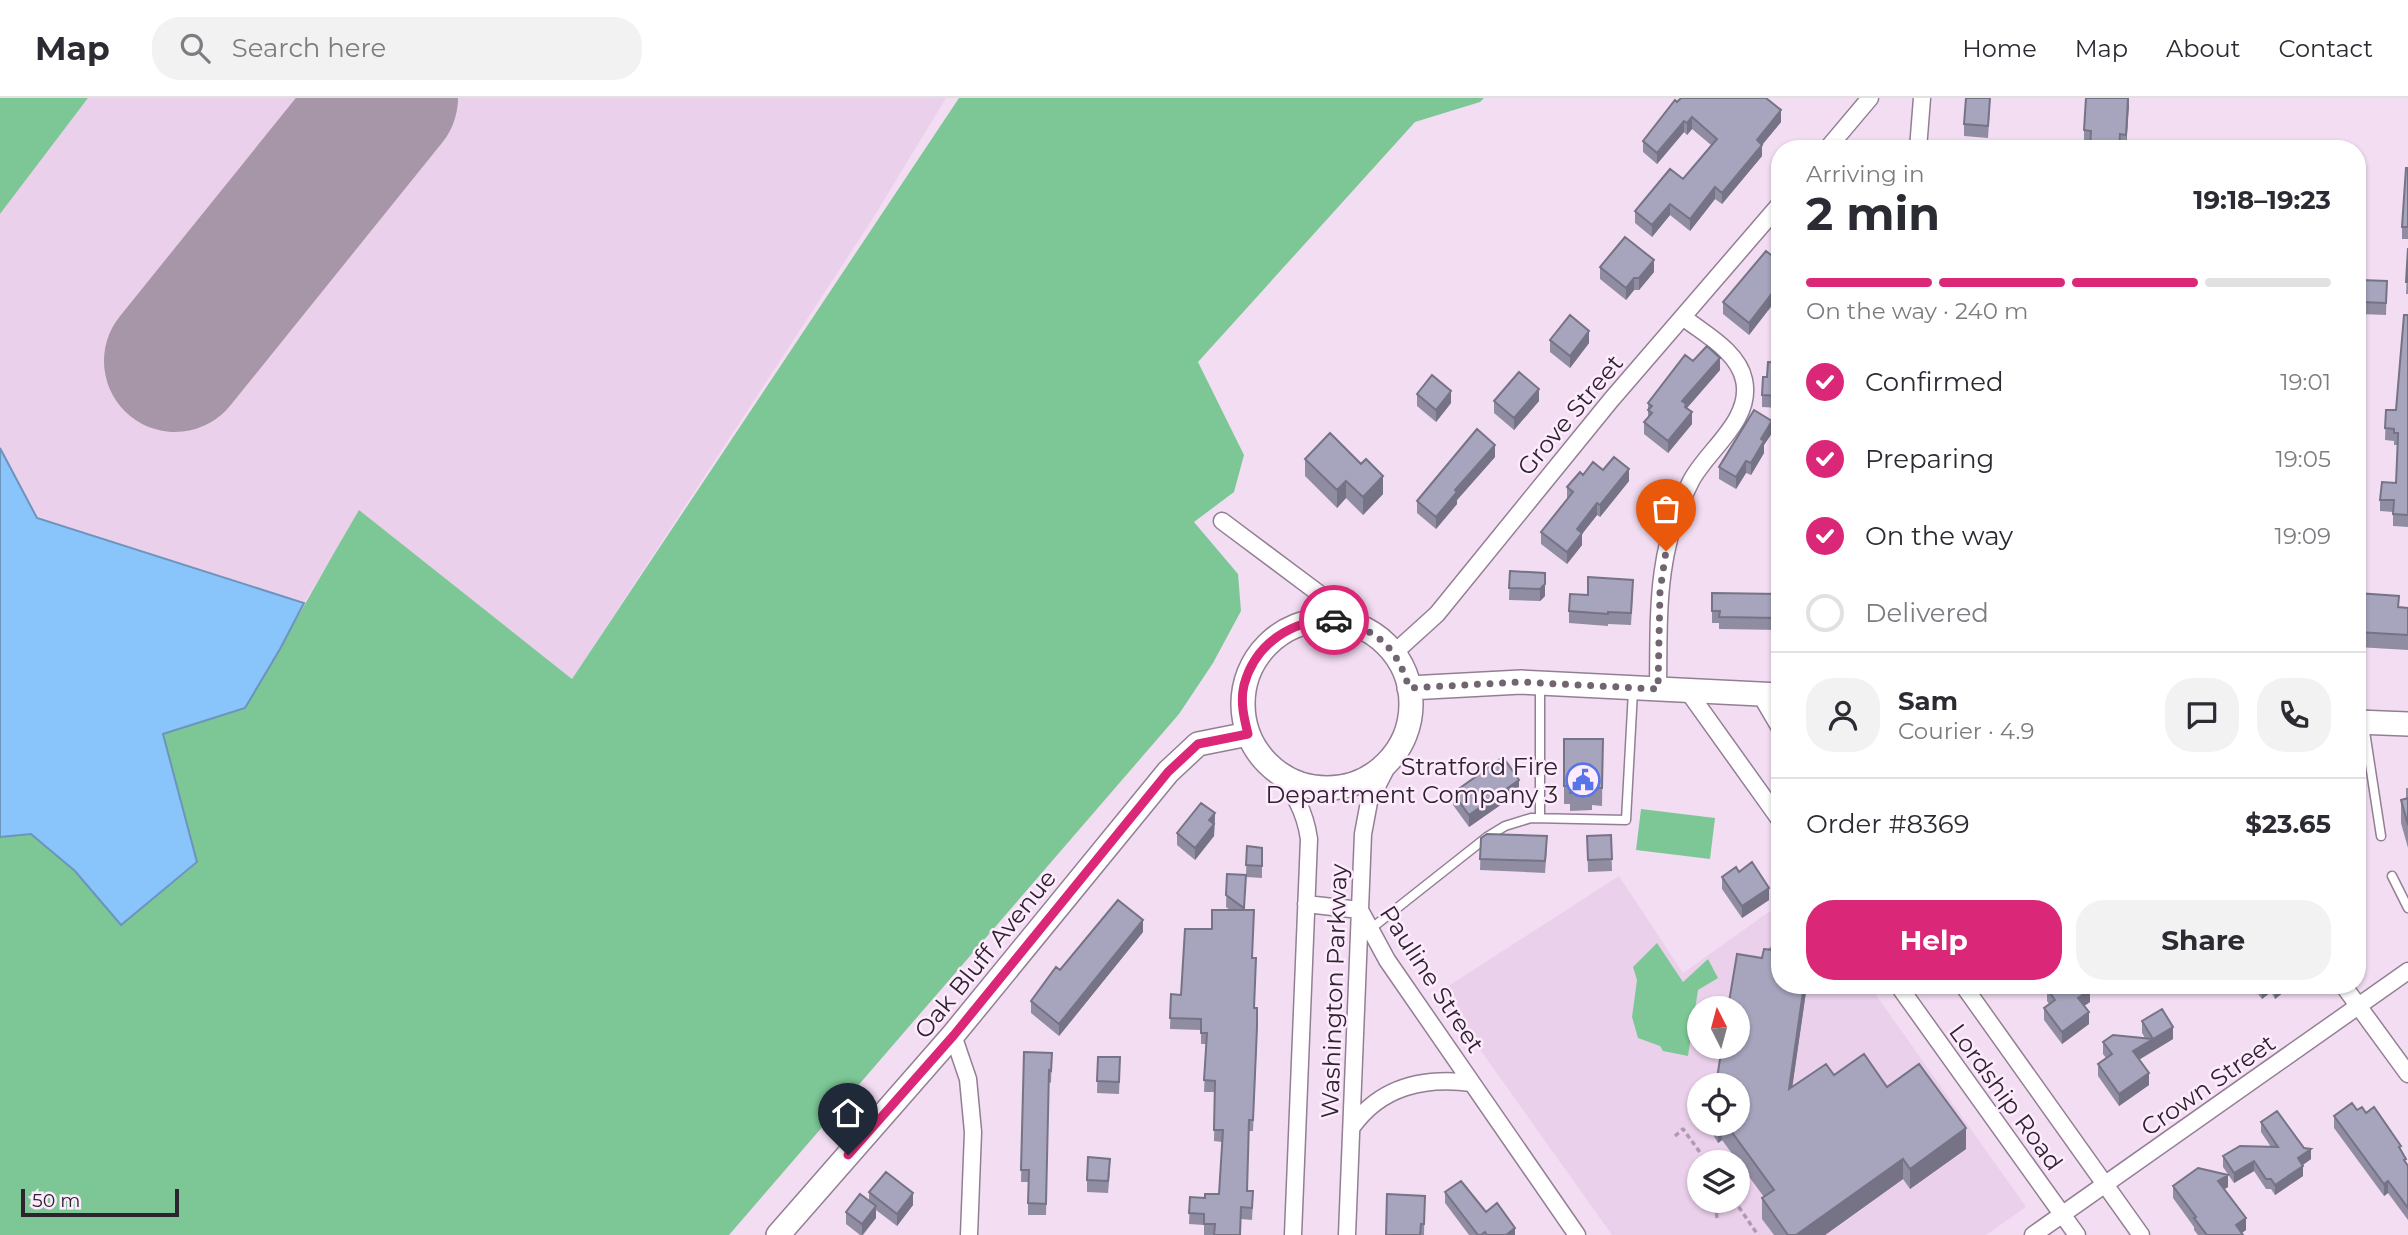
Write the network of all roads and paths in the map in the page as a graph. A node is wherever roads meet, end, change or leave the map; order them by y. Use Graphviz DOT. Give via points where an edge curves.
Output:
graph roads {
  1 [pos="1870,98"];
  2 [pos="1922,98"];
  3 [pos="1835,140"];
  4 [pos="1919,140"];
  5 [pos="1771,214"];
  6 [pos="1683,317"];
  7 [pos="1223,521"];
  8 [pos="1332,620"];
  9 [pos="1394,653"];
  10 [pos="1540,682"];
  11 [pos="1633,687"];
  12 [pos="1409,688"];
  13 [pos="1658,689"];
  14 [pos="1687,690"];
  15 [pos="1770,694"];
  16 [pos="2366,722"];
  17 [pos="2408,724"];
  18 [pos="1248,734"];
  19 [pos="1393,755"];
  20 [pos="2366,755"];
  21 [pos="1275,770"];
  22 [pos="1771,807"];
  23 [pos="1540,817"];
  24 [pos="2381,836"];
  25 [pos="2392,876"];
  26 [pos="1306,904"];
  27 [pos="2408,908"];
  28 [pos="1360,910"];
  29 [pos="1365,932"];
  30 [pos="1771,948"];
  31 [pos="1764,959"];
  32 [pos="2408,971"];
  33 [pos="1904,994"];
  34 [pos="1969,994"];
  35 [pos="2350,994"];
  36 [pos="2359,1007"];
  37 [pos="954,1035"];
  38 [pos="2408,1074"];
  39 [pos="1472,1083"];
  40 [pos="1352,1127"];
  41 [pos="1675,1136"];
  42 [pos="1699,1150"];
  43 [pos="2105,1184"];
  44 [pos="1716,1213"];
  45 [pos="1743,1213"];
  46 [pos="2062,1214"];
  47 [pos="1717,1218"];
  48 [pos="1757,1233"];
  49 [pos="778,1235"];
  50 [pos="969,1235"];
  51 [pos="1293,1235"];
  52 [pos="1347,1235"];
  53 [pos="1577,1235"];
  54 [pos="1751,1235"];
  55 [pos="2033,1235"];
  56 [pos="2077,1235"];
  57 [pos="2141,1235"];
  1 -- 3 [label="street"];
  2 -- 4 [label="street"];
  5 -- 6 [label="street, Grove Street"];
  6 -- 9 [label="street, Grove Street" via="1437,614"];
  6 -- 13 [label="street" via="1730,354 1744,380 1745,394 1734,422 1692,480 1670,535 1660,591"];
  7 -- 8 [label="street" via="1325,598"];
  8 -- 9 [label="main road" via="1356,624"];
  8 -- 18 [label="main road" via="1308,621 1286,630 1259,654 1244,687 1242,710"];
  9 -- 12 [label="main road"];
  10 -- 11 [label="main road"];
  10 -- 12 [label="main road"];
  10 -- 23 [label="lane"];
  11 -- 13 [label="main road"];
  11 -- 23 [label="lane" via="1626,820"];
  12 -- 19 [label="main road" via="1411,712"];
  13 -- 14 [label="main road"];
  14 -- 15 [label="main road"];
  14 -- 22 [label="street"];
  16 -- 17 [label="main road"];
  18 -- 21 [label="main road"];
  18 -- 37 [label="main road, Oak Bluff Avenue" via="1198,744 1168,772"];
  19 -- 21 [label="main road" via="1368,777 1338,787 1305,785"];
  19 -- 28 [label="street, Washington Parkway" via="1370,802 1363,834"];
  20 -- 24 [label="lane"];
  21 -- 26 [label="street, Washington Parkway" via="1293,791 1306,818"];
  23 -- 29 [label="lane" via="1505,826 1487,837"];
  25 -- 27 [label="lane"];
  26 -- 28 [label="street, Pauline Street"];
  26 -- 51 [label="street, Washington Parkway"];
  28 -- 29 [label="street, Pauline Street"];
  29 -- 39 [label="street, Pauline Street"];
  29 -- 40 [label="street, Washington Parkway"];
  30 -- 31 [label="path"];
  32 -- 36 [label="street, Crown Street"];
  33 -- 46 [label="street, Lordship Road"];
  34 -- 43 [label="street, Lordship Road"];
  35 -- 36 [label="street"];
  36 -- 38 [label="street"];
  36 -- 43 [label="street, Crown Street"];
  37 -- 49 [label="main road, Oak Bluff Avenue"];
  37 -- 50 [label="street" via="968,1079 973,1132"];
  39 -- 40 [label="street, Pauline Street" via="1448,1080 1398,1090 1364,1110"];
  39 -- 53 [label="street, Pauline Street"];
  40 -- 52 [label="street, Washington Parkway"];
  41 -- 42 [label="path" via="1684,1129"];
  43 -- 46 [label="street, Crown Street"];
  43 -- 57 [label="street, Lordship Road"];
  44 -- 47 [label="path"];
  45 -- 48 [label="path"];
  46 -- 55 [label="street, Crown Street"];
  46 -- 56 [label="street, Lordship Road"];
  48 -- 54 [label="path"];
}
